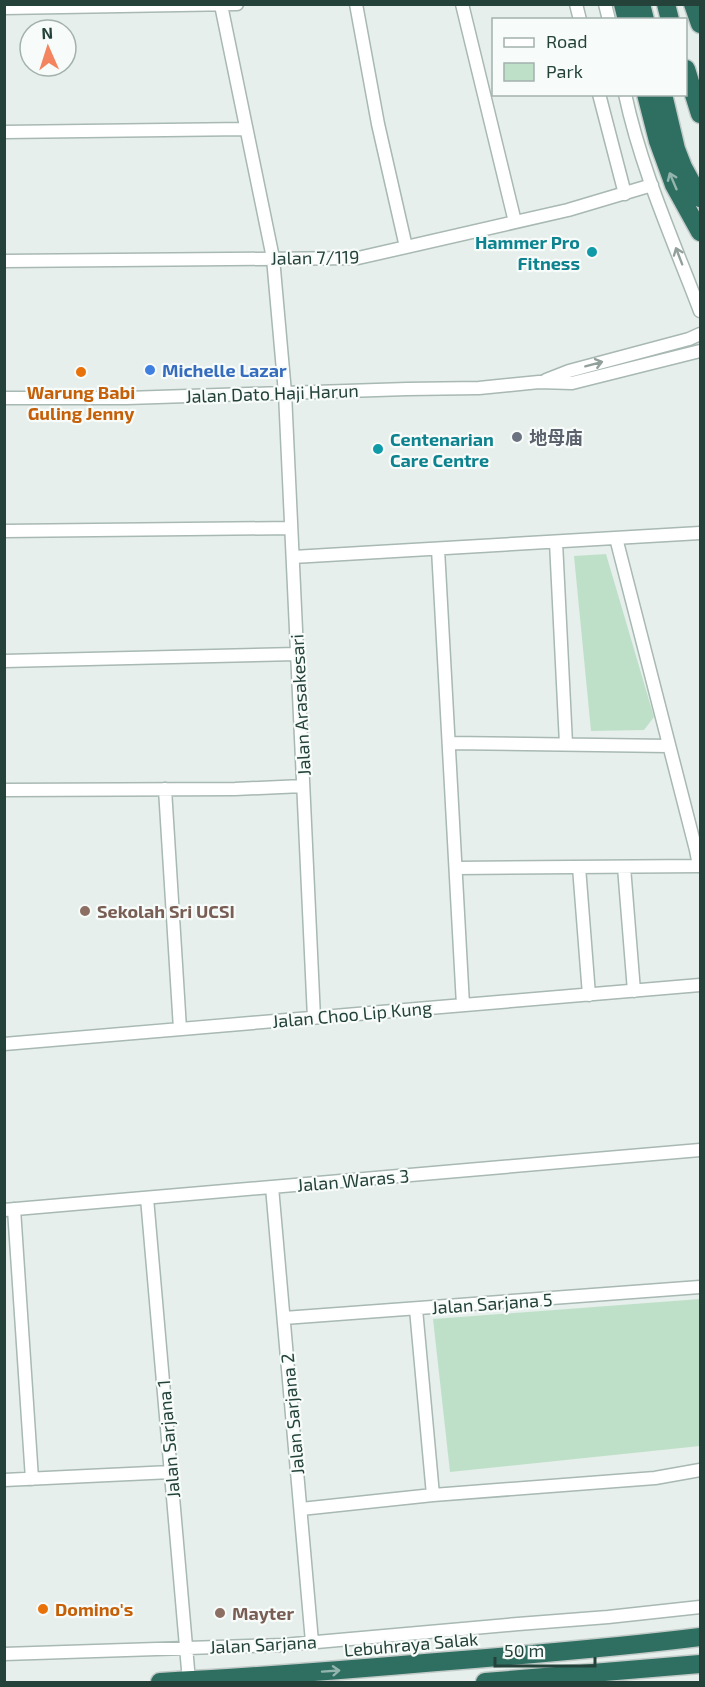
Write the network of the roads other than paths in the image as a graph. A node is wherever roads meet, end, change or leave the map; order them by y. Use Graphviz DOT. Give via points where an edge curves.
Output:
graph roads {
  1 [pos="237,4"];
  2 [pos="356,4"];
  3 [pos="462,4"];
  4 [pos="693,4"];
  5 [pos="221,5"];
  6 [pos="4,8"];
  7 [pos="700,24"];
  8 [pos="687,72"];
  9 [pos="600,96"];
  10 [pos="626,96"];
  11 [pos="646,96"];
  12 [pos="663,96"];
  13 [pos="700,114"];
  14 [pos="246,129"];
  15 [pos="4,132"];
  16 [pos="652,185"];
  17 [pos="697,191"];
  18 [pos="625,194"];
  19 [pos="515,222"];
  20 [pos="700,232"];
  21 [pos="406,247"];
  22 [pos="273,258"];
  23 [pos="4,261"];
  24 [pos="700,311"];
  25 [pos="700,334"];
  26 [pos="700,351"];
  27 [pos="539,382"];
  28 [pos="285,393"];
  29 [pos="4,398"];
  30 [pos="291,528"];
  31 [pos="4,531"];
  32 [pos="700,533"];
  33 [pos="616,538"];
  34 [pos="556,542"];
  35 [pos="438,549"];
  36 [pos="293,557"];
  37 [pos="297,654"];
  38 [pos="4,661"];
  39 [pos="449,742"];
  40 [pos="566,744"];
  41 [pos="669,746"];
  42 [pos="303,786"];
  43 [pos="165,789"];
  44 [pos="4,790"];
  45 [pos="700,866"];
  46 [pos="579,867"];
  47 [pos="624,867"];
  48 [pos="456,868"];
  49 [pos="700,985"];
  50 [pos="634,991"];
  51 [pos="589,995"];
  52 [pos="463,1005"];
  53 [pos="314,1018"];
  54 [pos="180,1029"];
  55 [pos="4,1044"];
  56 [pos="700,1150"];
  57 [pos="272,1187"];
  58 [pos="147,1198"];
  59 [pos="9,1209"];
  60 [pos="700,1287"];
  61 [pos="416,1308"];
  62 [pos="284,1318"];
  63 [pos="700,1470"];
  64 [pos="171,1472"];
  65 [pos="32,1479"];
  66 [pos="4,1480"];
  67 [pos="433,1495"];
  68 [pos="301,1509"];
  69 [pos="700,1607"];
  70 [pos="700,1636"];
  71 [pos="312,1642"];
  72 [pos="186,1647"];
  73 [pos="4,1654"];
  74 [pos="699,1664"];
  75 [pos="189,1681"];
  76 [pos="160,1683"];
  77 [pos="485,1683"];
  1 -- 5 [label="street"];
  2 -- 21 [label="street"];
  3 -- 19 [label="street"];
  4 -- 7 [label="highway"];
  5 -- 6 [label="street"];
  5 -- 14 [label="street, Jalan Arasakesari"];
  8 -- 13 [label="highway"];
  9 -- 18 [label="street"];
  10 -- 16 [label="street"];
  20 -- 11 [label="highway, one-way" via="657,141"];
  12 -- 17 [label="highway" via="676,149"];
  14 -- 15 [label="street"];
  14 -- 22 [label="street, Jalan Arasakesari"];
  16 -- 18 [label="street, Jalan 7/119"];
  24 -- 16 [label="street, one-way"];
  18 -- 19 [label="street, Jalan 7/119"];
  19 -- 21 [label="street, Jalan 7/119"];
  21 -- 22 [label="street, Jalan 7/119" via="358,258"];
  22 -- 23 [label="street, Jalan 7/119"];
  22 -- 28 [label="street, Jalan Arasakesari"];
  27 -- 25 [label="street, Jalan Dato Haji Harun, one-way"];
  26 -- 27 [label="street, Jalan Dato Haji Harun" via="572,382"];
  27 -- 28 [label="street, Jalan Dato Haji Harun" via="479,388"];
  28 -- 29 [label="street, Jalan Dato Haji Harun"];
  28 -- 30 [label="street, Jalan Arasakesari"];
  30 -- 31 [label="street"];
  30 -- 36 [label="street, Jalan Arasakesari"];
  32 -- 33 [label="street"];
  33 -- 34 [label="street"];
  33 -- 41 [label="street"];
  34 -- 35 [label="street"];
  34 -- 40 [label="street"];
  35 -- 36 [label="street"];
  35 -- 39 [label="street"];
  36 -- 37 [label="street, Jalan Arasakesari"];
  37 -- 38 [label="street"];
  37 -- 42 [label="street, Jalan Arasakesari"];
  39 -- 40 [label="street"];
  39 -- 48 [label="street"];
  40 -- 41 [label="street"];
  41 -- 45 [label="street"];
  42 -- 43 [label="street"];
  42 -- 53 [label="street, Jalan Arasakesari"];
  43 -- 44 [label="street"];
  43 -- 54 [label="street"];
  45 -- 47 [label="street"];
  46 -- 47 [label="street"];
  46 -- 48 [label="street"];
  46 -- 51 [label="street"];
  47 -- 50 [label="street"];
  48 -- 52 [label="street"];
  49 -- 50 [label="street, Jalan Choo Lip Kung"];
  50 -- 51 [label="street, Jalan Choo Lip Kung"];
  51 -- 52 [label="street, Jalan Choo Lip Kung"];
  52 -- 53 [label="street, Jalan Choo Lip Kung"];
  53 -- 54 [label="street, Jalan Choo Lip Kung"];
  54 -- 55 [label="street, Jalan Choo Lip Kung"];
  56 -- 57 [label="street, Jalan Waras 3"];
  57 -- 58 [label="street, Jalan Waras 3"];
  57 -- 62 [label="street, Jalan Sarjana 2"];
  58 -- 59 [label="street, Jalan Waras 3"];
  58 -- 64 [label="street, Jalan Sarjana 1"];
  59 -- 65 [label="street"];
  60 -- 61 [label="street, Jalan Sarjana 5"];
  61 -- 62 [label="street, Jalan Sarjana 5"];
  61 -- 67 [label="street"];
  62 -- 68 [label="street, Jalan Sarjana 2"];
  63 -- 67 [label="street" via="655,1478"];
  64 -- 65 [label="street"];
  64 -- 72 [label="street, Jalan Sarjana 1"];
  65 -- 66 [label="street"];
  67 -- 68 [label="street"];
  68 -- 71 [label="street, Jalan Sarjana 2"];
  69 -- 71 [label="street, Jalan Sarjana"];
  75 -- 70 [label="highway, Lebuhraya Salak, one-way" via="610,1648"];
  71 -- 72 [label="street, Jalan Sarjana"];
  72 -- 73 [label="street, Jalan Sarjana"];
  72 -- 75 [label="street, Jalan Sarjana 1"];
  74 -- 77 [label="highway"];
  75 -- 76 [label="highway, Lebuhraya Salak"];
}
